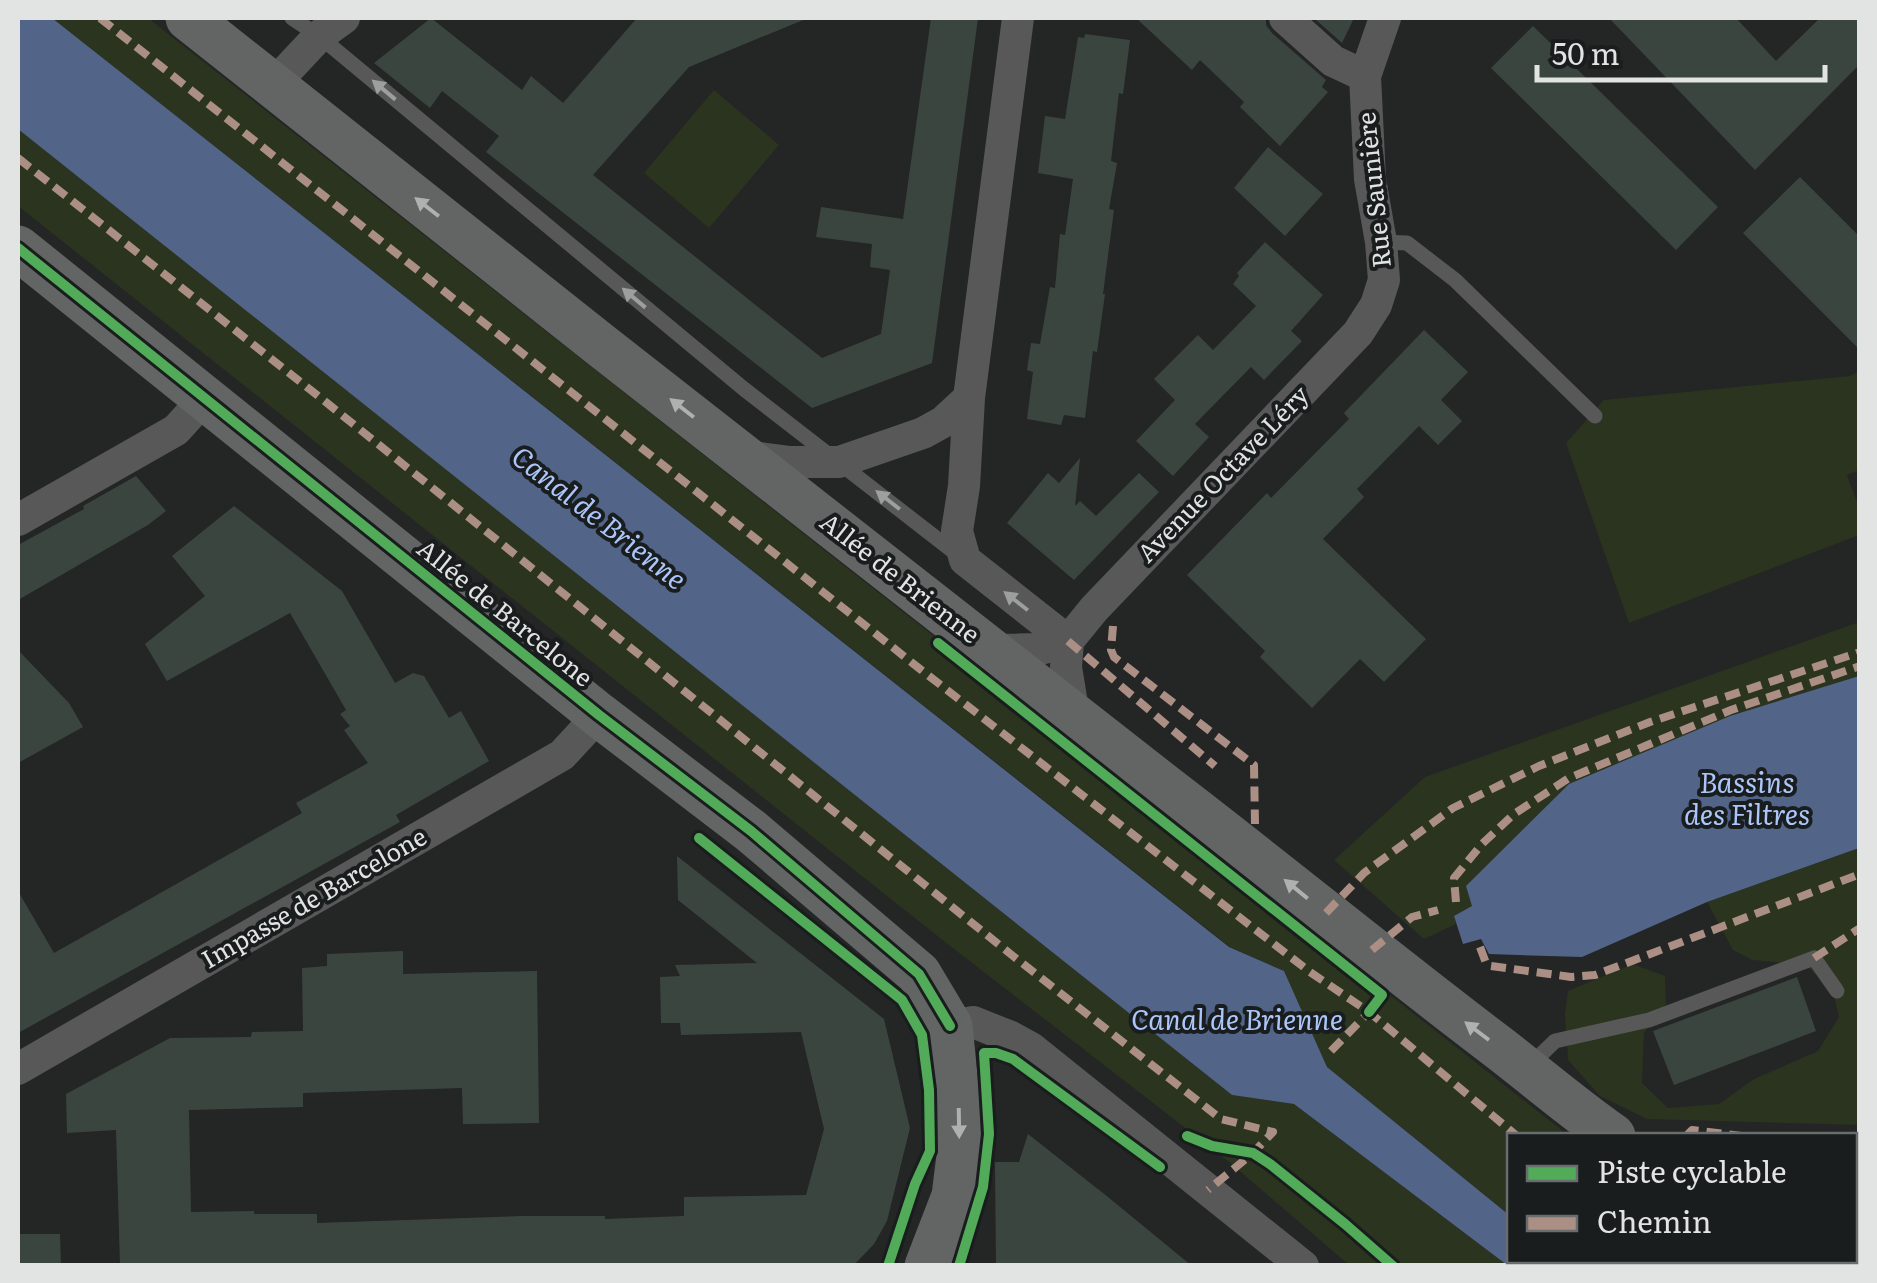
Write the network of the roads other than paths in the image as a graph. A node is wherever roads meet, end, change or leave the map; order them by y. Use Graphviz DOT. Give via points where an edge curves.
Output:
graph roads {
  1 [pos="188,18"];
  2 [pos="292,18"];
  3 [pos="1018,18"];
  4 [pos="1285,18"];
  5 [pos="1385,18"];
  6 [pos="332,27"];
  7 [pos="1365,76"];
  8 [pos="273,85"];
  9 [pos="1381,242"];
  10 [pos="18,248"];
  11 [pos="1376,304"];
  12 [pos="205,398"];
  13 [pos="969,398"];
  14 [pos="1594,416"];
  15 [pos="744,456"];
  16 [pos="838,462"];
  17 [pos="18,520"];
  18 [pos="966,560"];
  19 [pos="1068,641"];
  20 [pos="993,650"];
  21 [pos="599,714"];
  22 [pos="1074,716"];
  23 [pos="1837,991"];
  24 [pos="950,1026"];
  25 [pos="18,1069"];
  26 [pos="1526,1069"];
  27 [pos="1610,1133"];
  28 [pos="927,1266"];
  29 [pos="1303,1266"];
  1 -- 8 [label="main road, Allée de Brienne"];
  2 -- 6 [label="lane"];
  3 -- 13 [label="street"];
  4 -- 7 [label="street" via="1334,62"];
  5 -- 7 [label="street, Rue Saunière"];
  6 -- 8 [label="street"];
  16 -- 6 [label="lane, one-way" via="744,389"];
  7 -- 9 [label="street, Rue Saunière"];
  15 -- 8 [label="main road, Allée de Brienne, one-way"];
  9 -- 11 [label="street, Rue Saunière" via="1384,280"];
  9 -- 14 [label="lane" via="1407,243 1455,280"];
  10 -- 12 [label="main road, Allée de Barcelone"];
  11 -- 19 [label="street, Avenue Octave Léry" via="1358,333"];
  12 -- 17 [label="street" via="176,430"];
  12 -- 21 [label="main road, Allée de Barcelone"];
  13 -- 16 [label="street" via="923,432"];
  13 -- 18 [label="street" via="958,530"];
  15 -- 16 [label="street"];
  15 -- 20 [label="main road, Allée de Brienne"];
  18 -- 16 [label="lane, one-way"];
  19 -- 18 [label="street, one-way"];
  19 -- 20 [label="street"];
  19 -- 22 [label="street"];
  20 -- 22 [label="main road, Allée de Brienne"];
  21 -- 24 [label="main road, Allée de Barcelone" via="751,831 919,974"];
  21 -- 25 [label="street, Impasse de Barcelone" via="562,755"];
  26 -- 22 [label="main road, Allée de Brienne, one-way"];
  23 -- 26 [label="lane" via="1814,958 1650,1020 1555,1041"];
  24 -- 28 [label="main road, one-way" via="959,1156 954,1196"];
  24 -- 29 [label="street" via="973,1022 1031,1048"];
  26 -- 27 [label="main road, Allée de Brienne"];
}
